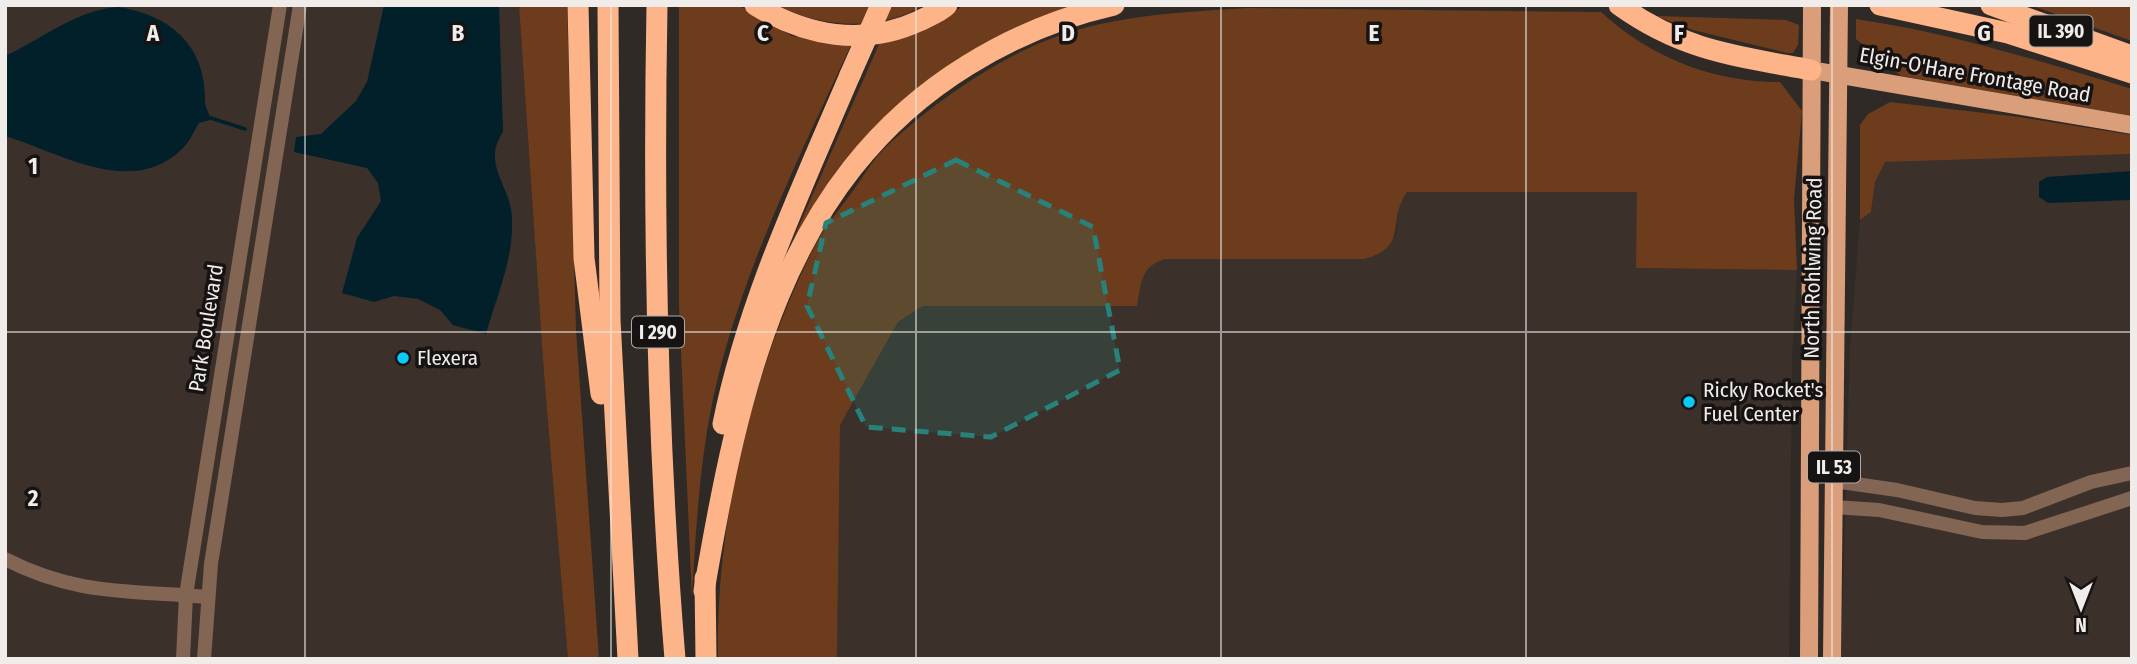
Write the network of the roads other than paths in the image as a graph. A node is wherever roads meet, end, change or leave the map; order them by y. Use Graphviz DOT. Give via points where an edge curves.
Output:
graph roads {
  1 [pos="280,5"];
  2 [pos="300,5"];
  3 [pos="578,5"];
  4 [pos="608,5"];
  5 [pos="657,5"];
  6 [pos="755,5"];
  7 [pos="881,5"];
  8 [pos="947,5"];
  9 [pos="1114,5"];
  10 [pos="1619,5"];
  11 [pos="1812,5"];
  12 [pos="1839,5"];
  13 [pos="1881,5"];
  14 [pos="1991,5"];
  15 [pos="2132,56"];
  16 [pos="1811,70"];
  17 [pos="2132,73"];
  18 [pos="1840,74"];
  19 [pos="2132,125"];
  20 [pos="1809,363"];
  21 [pos="2132,473"];
  22 [pos="1827,484"];
  23 [pos="2132,498"];
  24 [pos="1834,507"];
  25 [pos="1808,510"];
  26 [pos="5,559"];
  27 [pos="623,577"];
  28 [pos="704,591"];
  29 [pos="186,595"];
  30 [pos="207,597"];
  31 [pos="183,659"];
  32 [pos="204,659"];
  33 [pos="628,659"];
  34 [pos="675,659"];
  35 [pos="706,659"];
  36 [pos="1809,659"];
  37 [pos="1832,659"];
  1 -- 29 [label="street, Park Boulevard"];
  2 -- 30 [label="street, Park Boulevard"];
  3 -- 27 [label="highway" via="584,258"];
  4 -- 27 [label="highway, I 290" via="610,320"];
  5 -- 34 [label="highway, I 290" via="657,308 664,530"];
  6 -- 8 [label="highway" via="783,22 835,36 874,36 909,25"];
  7 -- 28 [label="highway, bridge" via="779,236 743,343 714,477"];
  9 -- 28 [label="highway" via="1033,30 945,79 900,115 831,193 786,276 750,377 731,445"];
  10 -- 16 [label="highway" via="1669,36 1705,50"];
  11 -- 16 [label="main road, North Rohlwing Road / IL 53"];
  12 -- 18 [label="main road, North Rohlwing Road / IL 53"];
  13 -- 17 [label="highway" via="1998,30"];
  14 -- 15 [label="highway, IL 390"];
  16 -- 18 [label="main road, Elgin-O'Hare Frontage Road"];
  16 -- 20 [label="main road, North Rohlwing Road / IL 53"];
  18 -- 19 [label="main road, Elgin-O'Hare Frontage Road"];
  18 -- 22 [label="main road, North Rohlwing Road / IL 53"];
  20 -- 22 [label="main road" via="1817,406 1817,480"];
  20 -- 25 [label="main road, North Rohlwing Road / IL 53"];
  21 -- 22 [label="street" via="2091,482 2023,508 2002,510 1897,489"];
  22 -- 24 [label="main road"];
  22 -- 25 [label="main road"];
  23 -- 24 [label="street" via="2025,533 1982,532 1879,510"];
  24 -- 37 [label="main road, IL 53"];
  25 -- 36 [label="main road, North Rohlwing Road / IL 53"];
  26 -- 29 [label="street" via="81,588"];
  27 -- 33 [label="highway, I 290"];
  28 -- 35 [label="highway"];
  29 -- 30 [label="street"];
  29 -- 31 [label="street, Park Boulevard"];
  30 -- 32 [label="street, Park Boulevard"];
}
